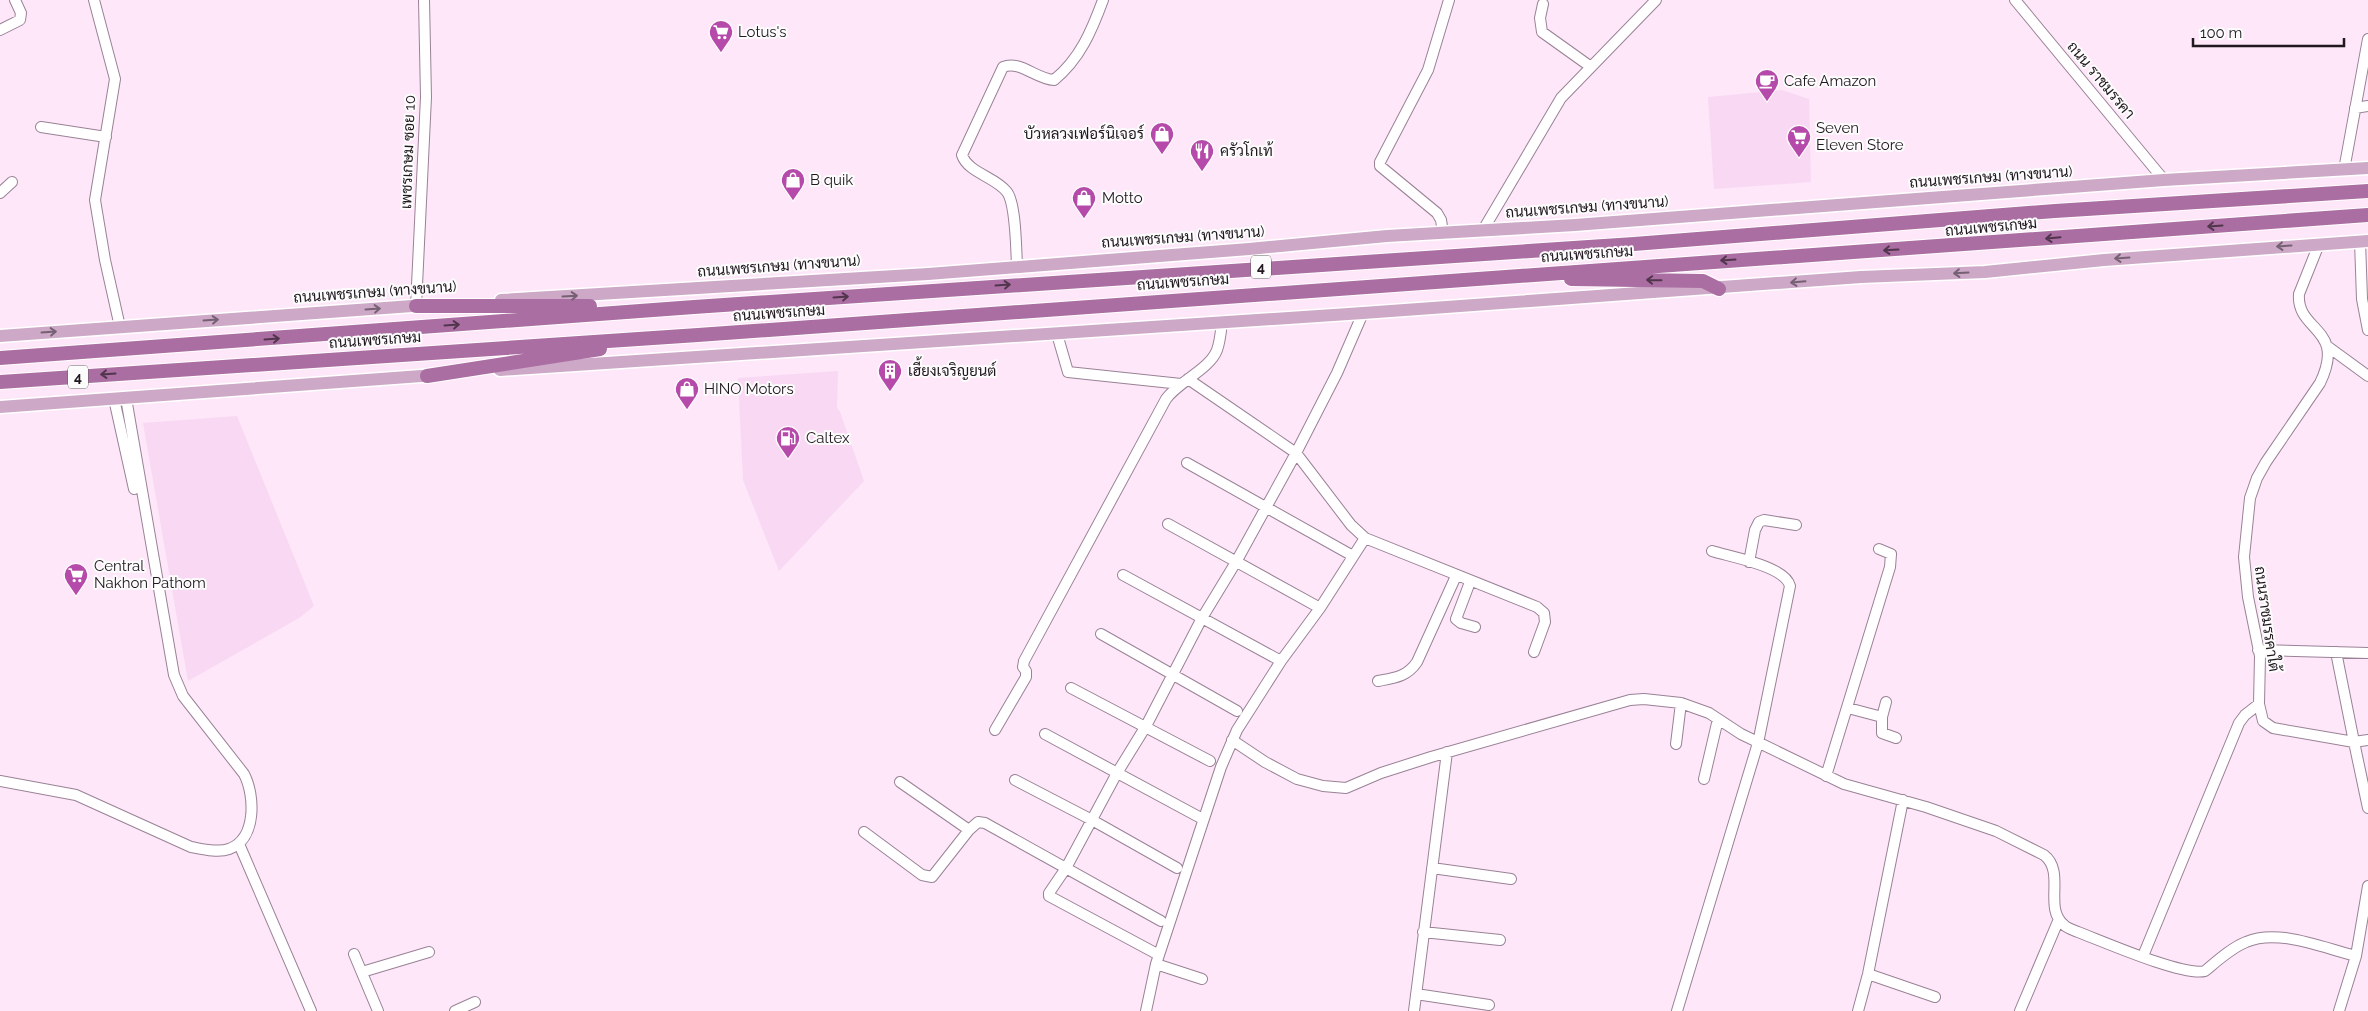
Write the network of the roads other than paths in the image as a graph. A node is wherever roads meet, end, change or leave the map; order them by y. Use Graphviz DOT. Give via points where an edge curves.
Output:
graph roads {
  1 [pos="15,0"];
  2 [pos="94,0"];
  3 [pos="424,0"];
  4 [pos="1103,0"];
  5 [pos="1450,0"];
  6 [pos="1656,0"];
  7 [pos="2016,0"];
  8 [pos="1543,4"];
  9 [pos="0,30"];
  10 [pos="2368,39"];
  11 [pos="1592,66"];
  12 [pos="2368,106"];
  13 [pos="2355,108"];
  14 [pos="41,127"];
  15 [pos="106,137"];
  16 [pos="2368,168"];
  17 [pos="2344,170"];
  18 [pos="2164,180"];
  19 [pos="12,182"];
  20 [pos="2368,191"];
  21 [pos="0,193"];
  22 [pos="2368,215"];
  23 [pos="1483,230"];
  24 [pos="1443,233"];
  25 [pos="2364,241"];
  26 [pos="2318,244"];
  27 [pos="1017,265"];
  28 [pos="1547,273"];
  29 [pos="1719,289"];
  30 [pos="416,306"];
  31 [pos="694,307"];
  32 [pos="1363,313"];
  33 [pos="1222,322"];
  34 [pos="120,327"];
  35 [pos="2368,330"];
  36 [pos="1057,334"];
  37 [pos="698,335"];
  38 [pos="0,336"];
  39 [pos="2327,346"];
  40 [pos="0,358"];
  41 [pos="427,376"];
  42 [pos="2368,376"];
  43 [pos="1184,381"];
  44 [pos="0,382"];
  45 [pos="120,398"];
  46 [pos="0,407"];
  47 [pos="1296,453"];
  48 [pos="1187,463"];
  49 [pos="1265,506"];
  50 [pos="1168,524"];
  51 [pos="1796,525"];
  52 [pos="1365,538"];
  53 [pos="1879,549"];
  54 [pos="1712,551"];
  55 [pos="1353,556"];
  56 [pos="1236,562"];
  57 [pos="1749,562"];
  58 [pos="1123,575"];
  59 [pos="1456,576"];
  60 [pos="1470,582"];
  61 [pos="1320,608"];
  62 [pos="1202,618"];
  63 [pos="1475,627"];
  64 [pos="1101,634"];
  65 [pos="2258,650"];
  66 [pos="1534,652"];
  67 [pos="2336,652"];
  68 [pos="2368,653"];
  69 [pos="1281,661"];
  70 [pos="1173,674"];
  71 [pos="1378,681"];
  72 [pos="1071,688"];
  73 [pos="1886,702"];
  74 [pos="1681,703"];
  75 [pos="2259,704"];
  76 [pos="1848,708"];
  77 [pos="1237,712"];
  78 [pos="1882,717"];
  79 [pos="1718,719"];
  80 [pos="1146,726"];
  81 [pos="995,730"];
  82 [pos="1045,734"];
  83 [pos="1896,738"];
  84 [pos="1232,740"];
  85 [pos="2368,740"];
  86 [pos="2354,742"];
  87 [pos="1758,743"];
  88 [pos="1676,744"];
  89 [pos="1447,752"];
  90 [pos="1210,761"];
  91 [pos="1117,772"];
  92 [pos="1826,776"];
  93 [pos="1704,779"];
  94 [pos="1015,780"];
  95 [pos="0,782"];
  96 [pos="900,782"];
  97 [pos="1903,800"];
  98 [pos="2368,808"];
  99 [pos="1199,817"];
  100 [pos="1092,820"];
  101 [pos="968,830"];
  102 [pos="864,832"];
  103 [pos="239,844"];
  104 [pos="1066,868"];
  105 [pos="1177,868"];
  106 [pos="1432,868"];
  107 [pos="1511,879"];
  108 [pos="2368,886"];
  109 [pos="2366,910"];
  110 [pos="2059,919"];
  111 [pos="1161,921"];
  112 [pos="1423,932"];
  113 [pos="1500,940"];
  114 [pos="429,952"];
  115 [pos="354,954"];
  116 [pos="2143,956"];
  117 [pos="2356,956"];
  118 [pos="1158,960"];
  119 [pos="362,972"];
  120 [pos="1868,974"];
  121 [pos="1202,979"];
  122 [pos="1416,994"];
  123 [pos="1935,997"];
  124 [pos="475,1002"];
  125 [pos="1488,1005"];
  126 [pos="311,1011"];
  127 [pos="378,1011"];
  128 [pos="455,1011"];
  129 [pos="1146,1011"];
  130 [pos="1414,1011"];
  131 [pos="1677,1011"];
  132 [pos="1858,1011"];
  133 [pos="2020,1011"];
  134 [pos="2339,1011"];
  1 -- 9 [label="street" via="21,13 20,20"];
  2 -- 15 [label="street" via="115,79"];
  3 -- 30 [label="street, เพชรเกษม ซอย 10" via="426,97"];
  4 -- 27 [label="street" via="1090,35 1054,80 1046,80 1014,65 1003,67 962,155 966,162 999,184 1010,197"];
  5 -- 24 [label="street" via="1428,70 1380,162 1380,166 1437,213"];
  6 -- 11 [label="street"];
  7 -- 18 [label="street, ถนน ราชมรรคา"];
  8 -- 11 [label="street" via="1542,32"];
  10 -- 13 [label="street"];
  11 -- 23 [label="street" via="1561,98"];
  12 -- 13 [label="street"];
  13 -- 17 [label="street"];
  14 -- 15 [label="street"];
  15 -- 34 [label="street" via="95,200"];
  16 -- 17 [label="main road, ถนนเพชรเกษม (ทางขนาน) / 4"];
  17 -- 18 [label="main road, ถนนเพชรเกษม (ทางขนาน) / 4"];
  18 -- 23 [label="main road, ถนนเพชรเกษม (ทางขนาน) / 4"];
  19 -- 21 [label="street"];
  31 -- 20 [label="highway, ถนนเพชรเกษม / 4, one-way"];
  22 -- 28 [label="highway, ถนนเพชรเกษม / 4, one-way"];
  23 -- 24 [label="main road, ถนนเพชรเกษม (ทางขนาน) / 4"];
  24 -- 27 [label="main road, ถนนเพชรเกษม (ทางขนาน) / 4"];
  25 -- 26 [label="main road, 4"];
  25 -- 35 [label="street" via="2362,299"];
  26 -- 29 [label="main road, 4, one-way" via="1985,272 1861,277"];
  26 -- 39 [label="street" via="2299,302 2301,310"];
  30 -- 27 [label="main road, ถนนเพชรเกษม (ทางขนาน) / 4, one-way" via="928,274"];
  29 -- 28 [label="highway, one-way" via="1703,281 1556,279"];
  28 -- 37 [label="highway, ถนนเพชรเกษม / 4"];
  29 -- 32 [label="main road, 4"];
  30 -- 31 [label="highway"];
  34 -- 30 [label="main road, ถนนเพชรเกษม (ทางขนาน) / 4, one-way"];
  40 -- 31 [label="highway, ถนนเพชรเกษม / 4, one-way"];
  32 -- 33 [label="main road, 4"];
  32 -- 47 [label="street"];
  33 -- 36 [label="main road, 4"];
  33 -- 43 [label="street" via="1218,350 1213,358"];
  38 -- 34 [label="main road, ถนนเพชรเกษม (ทางขนาน) / 4, one-way"];
  36 -- 41 [label="main road, 4"];
  36 -- 43 [label="street" via="1068,372"];
  37 -- 41 [label="highway"];
  37 -- 44 [label="highway, ถนนเพชรเกษม / 4, one-way"];
  39 -- 42 [label="street"];
  39 -- 65 [label="street, ถนนราชมรรคาใต้" via="2326,370 2320,383 2266,462 2250,498 2244,558"];
  41 -- 45 [label="main road, 4"];
  43 -- 47 [label="street"];
  43 -- 81 [label="street" via="1166,399 1024,660 1026,677"];
  45 -- 46 [label="main road, 4"];
  45 -- 103 [label="street" via="174,675 183,696 250,786 249,824 246,836"];
  47 -- 49 [label="street"];
  47 -- 52 [label="street" via="1350,525"];
  48 -- 49 [label="street"];
  49 -- 55 [label="street"];
  49 -- 56 [label="street"];
  50 -- 56 [label="street"];
  51 -- 57 [label="street" via="1759,522 1754,530"];
  52 -- 55 [label="street"];
  52 -- 59 [label="street"];
  53 -- 76 [label="street" via="1891,554 1892,561"];
  54 -- 57 [label="street"];
  55 -- 61 [label="street"];
  56 -- 61 [label="street"];
  56 -- 62 [label="street"];
  57 -- 87 [label="street" via="1782,574 1790,586"];
  58 -- 62 [label="street"];
  59 -- 60 [label="street"];
  59 -- 71 [label="street" via="1411,671"];
  60 -- 63 [label="street" via="1456,619 1460,624"];
  60 -- 66 [label="street" via="1537,607 1544,613 1545,622"];
  61 -- 69 [label="street"];
  62 -- 69 [label="street"];
  62 -- 70 [label="street"];
  64 -- 70 [label="street"];
  65 -- 67 [label="street"];
  65 -- 75 [label="street, ถนนราชมรรคาใต้" via="2261,676"];
  67 -- 68 [label="street"];
  67 -- 86 [label="street"];
  69 -- 84 [label="street"];
  70 -- 77 [label="street"];
  70 -- 80 [label="street"];
  72 -- 80 [label="street"];
  73 -- 78 [label="street"];
  74 -- 79 [label="street"];
  74 -- 88 [label="street"];
  74 -- 89 [label="street" via="1630,700"];
  75 -- 86 [label="street, ถนนราชมรรคาใต้" via="2268,727"];
  75 -- 116 [label="street" via="2239,723"];
  76 -- 78 [label="street"];
  76 -- 92 [label="street"];
  78 -- 83 [label="street" via="1882,733"];
  79 -- 87 [label="street"];
  79 -- 93 [label="street"];
  80 -- 90 [label="street"];
  80 -- 91 [label="street"];
  82 -- 91 [label="street"];
  84 -- 89 [label="street" via="1297,779 1346,788"];
  84 -- 118 [label="street"];
  85 -- 86 [label="street"];
  86 -- 98 [label="street"];
  87 -- 92 [label="street"];
  87 -- 131 [label="street"];
  89 -- 106 [label="street"];
  91 -- 99 [label="street"];
  91 -- 100 [label="street"];
  92 -- 97 [label="street"];
  94 -- 100 [label="street"];
  95 -- 103 [label="street" via="76,795 191,847 223,851"];
  96 -- 101 [label="street"];
  97 -- 110 [label="street" via="1996,831 2050,860"];
  97 -- 120 [label="street"];
  100 -- 104 [label="street"];
  100 -- 105 [label="street"];
  101 -- 102 [label="street" via="932,877 922,875"];
  101 -- 104 [label="street" via="978,822 985,822"];
  103 -- 126 [label="street"];
  104 -- 111 [label="street"];
  104 -- 118 [label="street" via="1050,890 1050,896"];
  106 -- 107 [label="street"];
  106 -- 112 [label="street"];
  108 -- 109 [label="street"];
  109 -- 117 [label="street"];
  110 -- 116 [label="street" via="2078,932"];
  110 -- 133 [label="street"];
  112 -- 113 [label="street"];
  112 -- 122 [label="street"];
  114 -- 119 [label="street"];
  115 -- 119 [label="street"];
  116 -- 117 [label="street" via="2199,972 2245,942 2260,937 2286,938"];
  117 -- 134 [label="street"];
  118 -- 121 [label="street"];
  118 -- 129 [label="street"];
  119 -- 127 [label="street"];
  120 -- 123 [label="street"];
  120 -- 132 [label="street"];
  122 -- 125 [label="street"];
  122 -- 130 [label="street"];
  124 -- 128 [label="street"];
}
